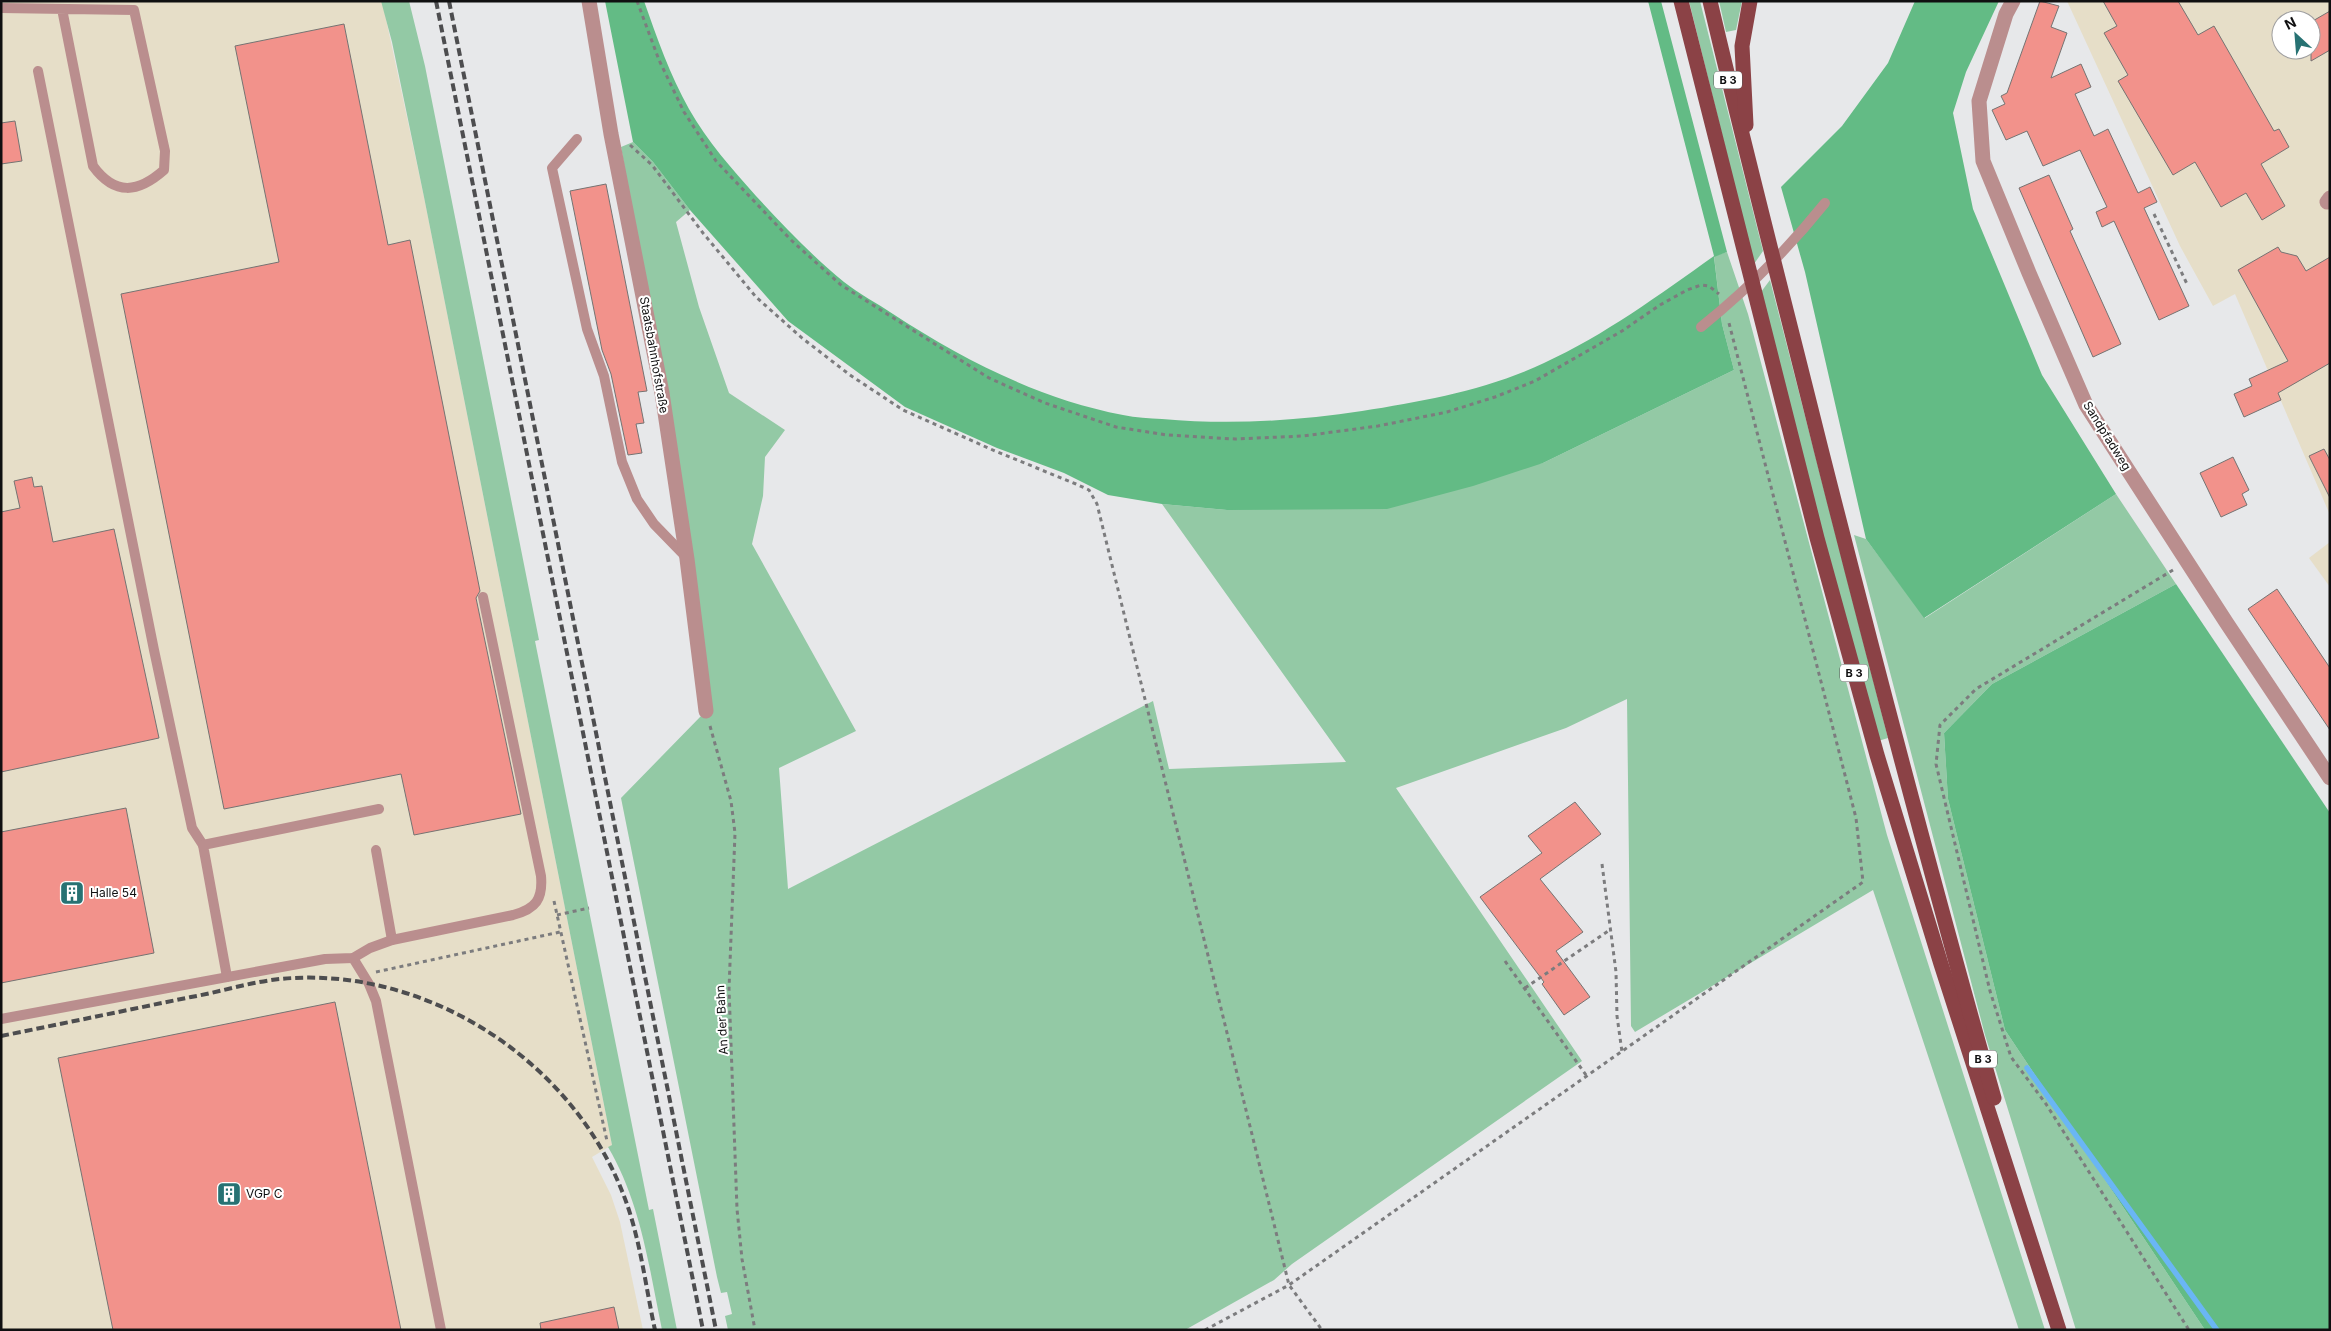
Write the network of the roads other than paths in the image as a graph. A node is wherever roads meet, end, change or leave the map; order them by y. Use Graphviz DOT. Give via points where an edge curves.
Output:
graph roads {
  1 [pos="589,1"];
  2 [pos="1681,1"];
  3 [pos="1710,1"];
  4 [pos="1750,1"];
  5 [pos="2013,1"];
  6 [pos="1,8"];
  7 [pos="62,9"];
  8 [pos="38,71"];
  9 [pos="577,138"];
  10 [pos="1747,159"];
  11 [pos="1825,203"];
  12 [pos="1701,327"];
  13 [pos="688,559"];
  14 [pos="483,597"];
  15 [pos="706,712"];
  16 [pos="2330,778"];
  17 [pos="379,809"];
  18 [pos="202,845"];
  19 [pos="376,850"];
  20 [pos="392,940"];
  21 [pos="353,958"];
  22 [pos="227,977"];
  23 [pos="1,1019"];
  24 [pos="441,1330"];
  25 [pos="2060,1330"];
  1 -- 13 [label="street, Staatsbahnhofstraße" via="611,134 662,393"];
  2 -- 25 [label="main road, B 3" via="1817,538 1877,755"];
  3 -- 10 [label="main road, B 3"];
  4 -- 10 [label="main road" via="1742,46"];
  5 -- 16 [label="street, Sandpfadweg" via="1978,101 1983,161 2086,405"];
  6 -- 7 [label="lane"];
  7 -- 7 [label="lane" via="134,10 165,151 164,170 153,180 138,187 113,185 93,166"];
  8 -- 18 [label="lane" via="154,650 192,828"];
  9 -- 13 [label="lane" via="552,168 587,330 604,376 622,462 637,499 654,524"];
  10 -- 25 [label="main road, B 3" via="1908,787"];
  11 -- 12 [label="lane" via="1768,268"];
  13 -- 15 [label="street, Staatsbahnhofstraße"];
  14 -- 20 [label="lane" via="542,876 540,897 533,907 524,912"];
  17 -- 18 [label="lane"];
  18 -- 22 [label="lane"];
  19 -- 20 [label="lane"];
  20 -- 21 [label="lane"];
  21 -- 22 [label="lane" via="325,959"];
  21 -- 24 [label="lane" via="376,1001"];
  22 -- 23 [label="lane"];
}
